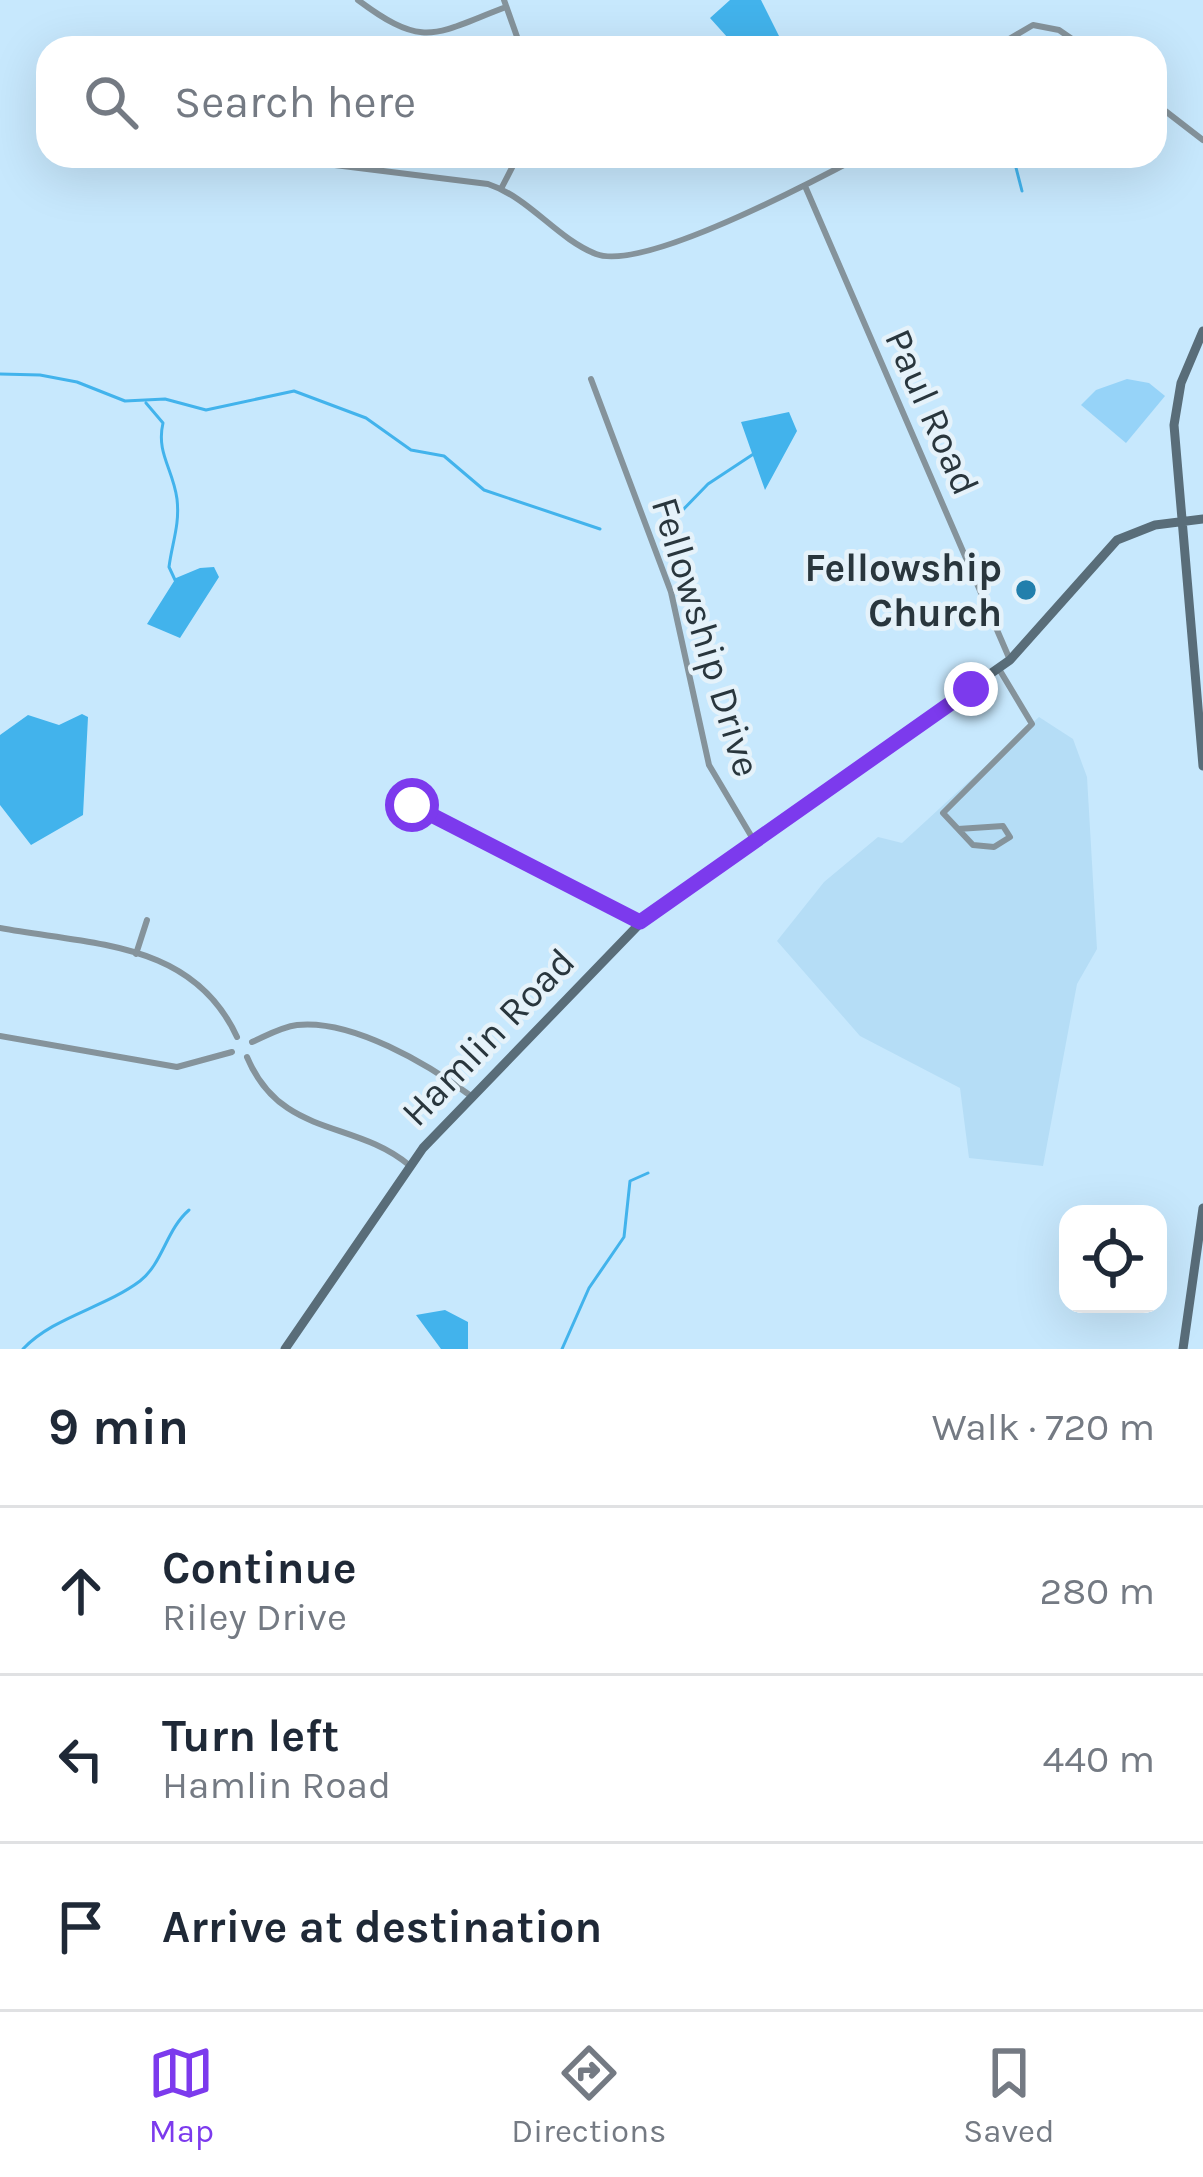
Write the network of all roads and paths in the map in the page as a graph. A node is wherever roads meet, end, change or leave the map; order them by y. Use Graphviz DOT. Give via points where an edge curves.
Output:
graph roads {
  1 [pos="358,0"];
  2 [pos="505,3"];
  3 [pos="517,36"];
  4 [pos="1014,36"];
  5 [pos="1068,36"];
  6 [pos="1167,112"];
  7 [pos="1203,140"];
  8 [pos="371,168"];
  9 [pos="512,168"];
  10 [pos="839,168"];
  11 [pos="805,186"];
  12 [pos="501,188"];
  13 [pos="1203,332"];
  14 [pos="591,379"];
  15 [pos="1203,516"];
  16 [pos="1184,521"];
  17 [pos="1010,660"];
  18 [pos="999,669"];
  19 [pos="1203,766"];
  20 [pos="412,805"];
  21 [pos="958,829"];
  22 [pos="752,839"];
  23 [pos="147,920"];
  24 [pos="640,922"];
  25 [pos="0,928"];
  26 [pos="136,953"];
  27 [pos="0,1036"];
  28 [pos="237,1037"];
  29 [pos="252,1042"];
  30 [pos="232,1052"];
  31 [pos="247,1057"];
  32 [pos="471,1096"];
  33 [pos="409,1165"];
  34 [pos="1203,1208"];
  35 [pos="285,1349"];
  36 [pos="1183,1349"];
  1 -- 2 [label="street" via="416,34"];
  2 -- 3 [label="street"];
  4 -- 5 [label="street" via="1033,25"];
  6 -- 7 [label="street"];
  8 -- 12 [label="street"];
  9 -- 12 [label="street"];
  10 -- 11 [label="street"];
  11 -- 12 [label="street" via="620,257 592,252"];
  11 -- 17 [label="street, Paul Road"];
  13 -- 16 [label="street" via="1174,415"];
  14 -- 22 [label="street, Fellowship Drive" via="671,592 709,765"];
  15 -- 16 [label="street, Hamlin Road"];
  16 -- 17 [label="street, Hamlin Road" via="1138,530 1109,546"];
  16 -- 19 [label="street"];
  17 -- 18 [label="street, Hamlin Road"];
  18 -- 21 [label="street" via="1032,724 943,813"];
  18 -- 22 [label="street, Hamlin Road"];
  20 -- 24 [label="street"];
  21 -- 21 [label="street" via="977,846 1010,837 1004,826"];
  22 -- 24 [label="street, Hamlin Road"];
  23 -- 26 [label="street"];
  24 -- 32 [label="street, Hamlin Road"];
  25 -- 26 [label="street"];
  26 -- 28 [label="street" via="198,979"];
  27 -- 30 [label="street" via="166,1067 198,1066"];
  28 -- 29 [label="street"];
  28 -- 30 [label="street"];
  29 -- 31 [label="street"];
  29 -- 32 [label="street" via="297,1025 332,1028 409,1055"];
  30 -- 31 [label="street"];
  31 -- 33 [label="street" via="260,1085 320,1128 381,1145"];
  32 -- 33 [label="street, Hamlin Road"];
  33 -- 35 [label="street, Hamlin Road"];
  34 -- 36 [label="street"];
}
